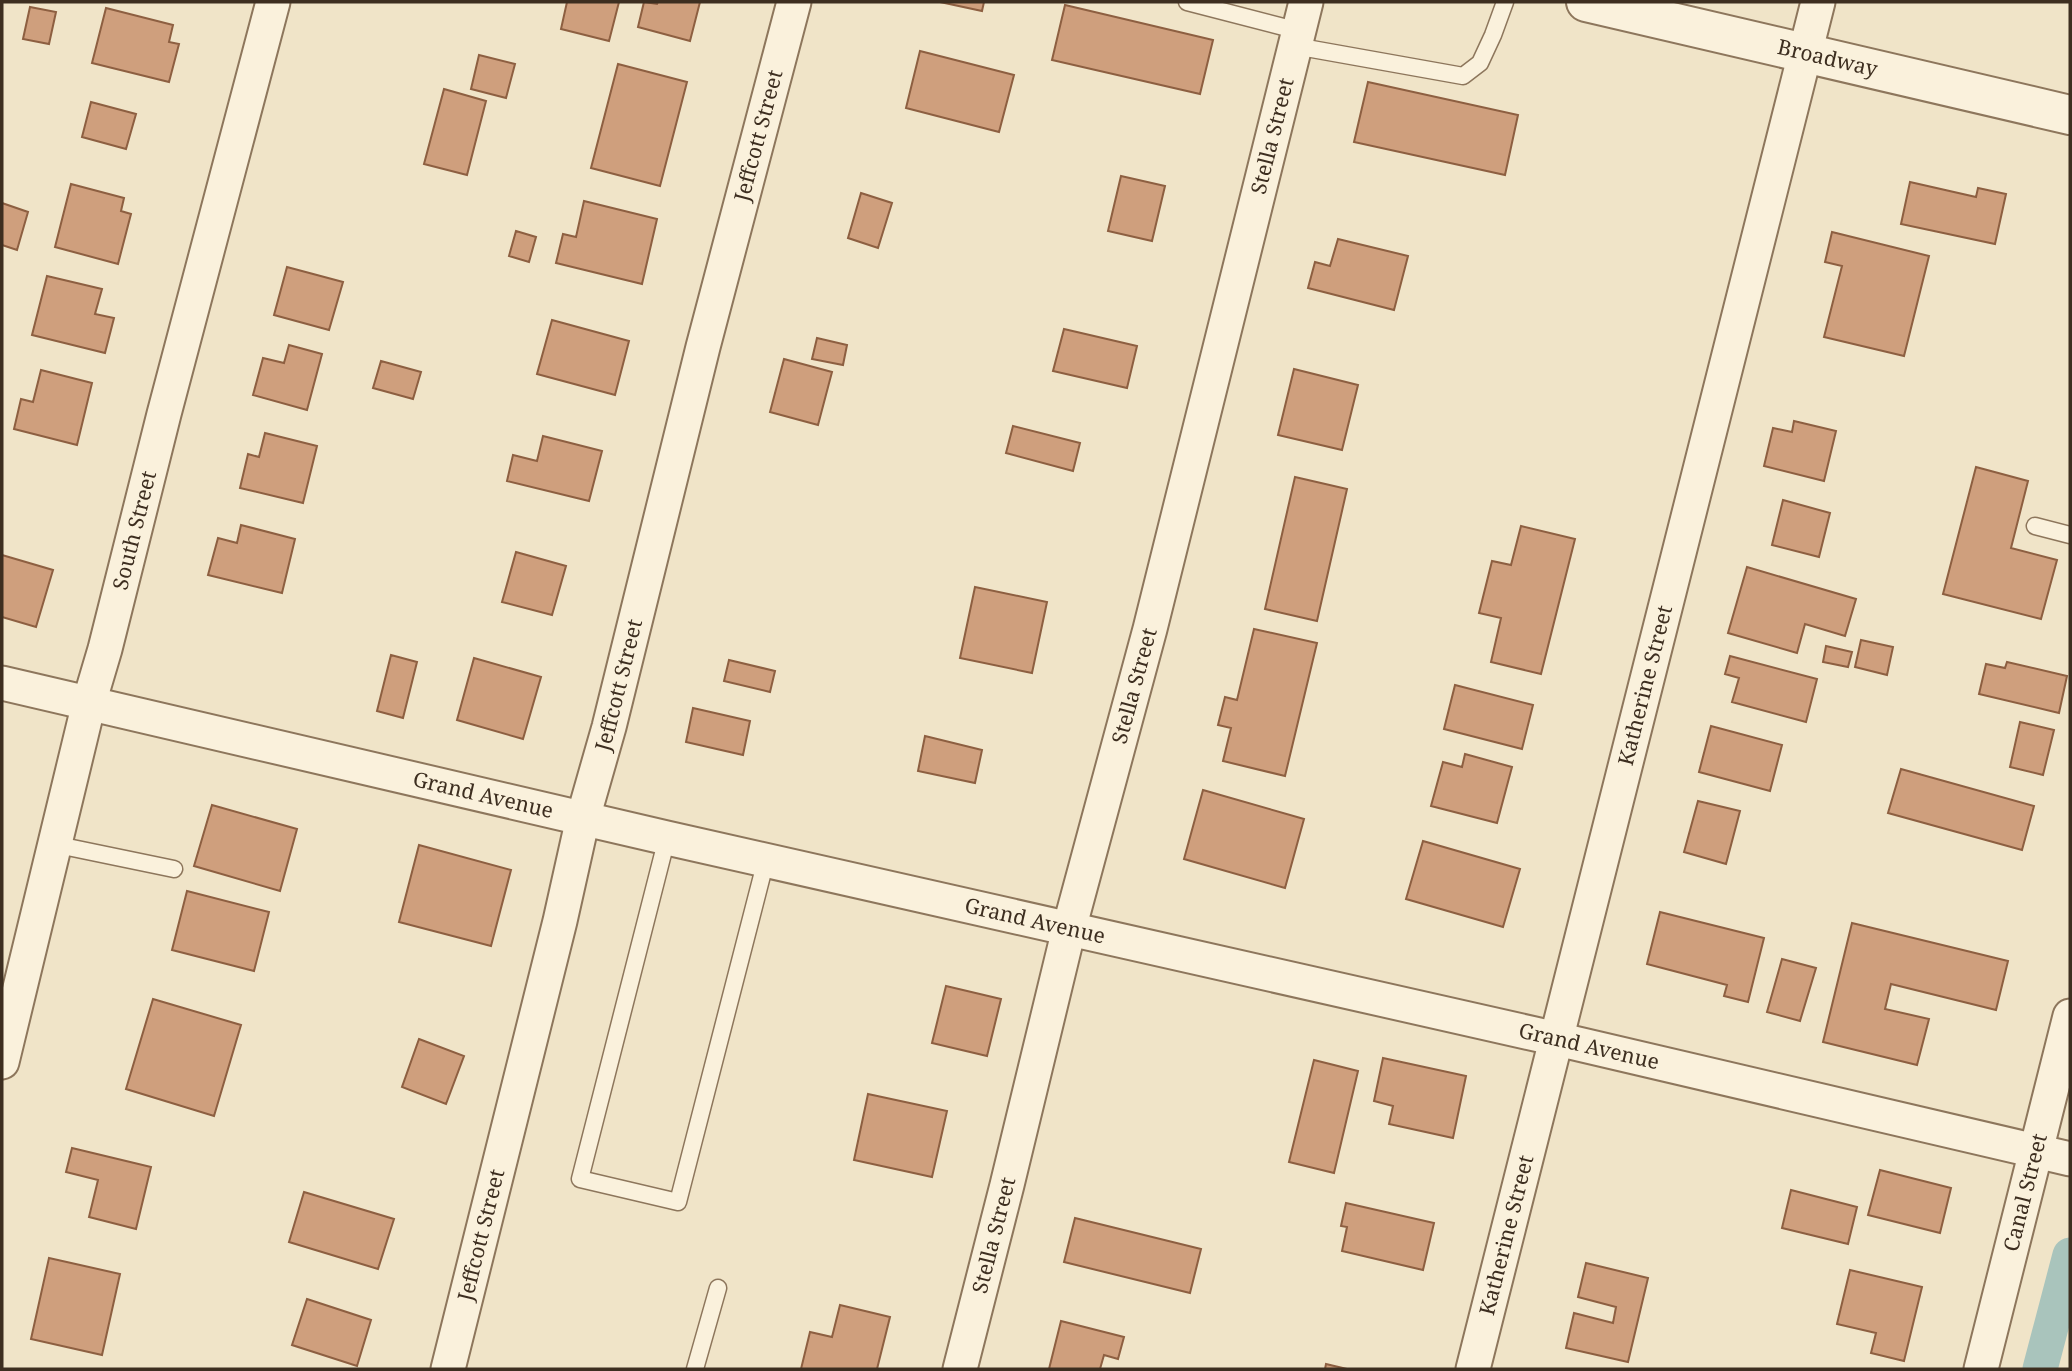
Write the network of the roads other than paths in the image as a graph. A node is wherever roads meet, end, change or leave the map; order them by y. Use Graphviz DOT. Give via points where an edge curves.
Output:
graph roads {
  1 [pos="273,2"];
  2 [pos="794,2"];
  3 [pos="1187,2"];
  4 [pos="1504,2"];
  5 [pos="1586,2"];
  6 [pos="1818,2"];
  7 [pos="1300,26"];
  8 [pos="1805,54"];
  9 [pos="2070,115"];
  10 [pos="2035,526"];
  11 [pos="2070,535"];
  12 [pos="2,683"];
  13 [pos="89,703"];
  14 [pos="583,818"];
  15 [pos="667,838"];
  16 [pos="53,844"];
  17 [pos="766,860"];
  18 [pos="174,869"];
  19 [pos="1069,929"];
  20 [pos="2070,1016"];
  21 [pos="1557,1039"];
  22 [pos="2,1062"];
  23 [pos="2036,1150"];
  24 [pos="2070,1159"];
  25 [pos="718,1288"];
  26 [pos="448,1369"];
  27 [pos="695,1369"];
  28 [pos="960,1369"];
  29 [pos="1473,1369"];
  30 [pos="1981,1369"];
  1 -- 13 [label="street, South Street"];
  2 -- 14 [label="street, Jeffcott Street"];
  3 -- 7 [label="lane"];
  4 -- 7 [label="lane" via="1480,63 1464,76"];
  5 -- 8 [label="street, Broadway"];
  6 -- 8 [label="street, Katherine Street"];
  7 -- 19 [label="street, Stella Street" via="1150,629"];
  8 -- 9 [label="street, Broadway"];
  8 -- 21 [label="street, Katherine Street"];
  10 -- 11 [label="lane"];
  12 -- 13 [label="street, Grand Avenue"];
  13 -- 14 [label="street, Grand Avenue"];
  13 -- 16 [label="street, South Street"];
  14 -- 15 [label="street, Grand Avenue"];
  14 -- 26 [label="street, Jeffcott Street"];
  15 -- 17 [label="street, Grand Avenue"];
  15 -- 17 [label="lane" via="580,1179 678,1202"];
  16 -- 18 [label="lane"];
  16 -- 22 [label="street, South Street"];
  17 -- 19 [label="street, Grand Avenue"];
  19 -- 21 [label="street, Grand Avenue"];
  19 -- 28 [label="street, Stella Street"];
  20 -- 23 [label="street, Canal Street"];
  21 -- 23 [label="street, Grand Avenue"];
  21 -- 29 [label="street, Katherine Street"];
  23 -- 24 [label="street, Grand Avenue"];
  23 -- 30 [label="street, Canal Street"];
  25 -- 27 [label="lane"];
}
